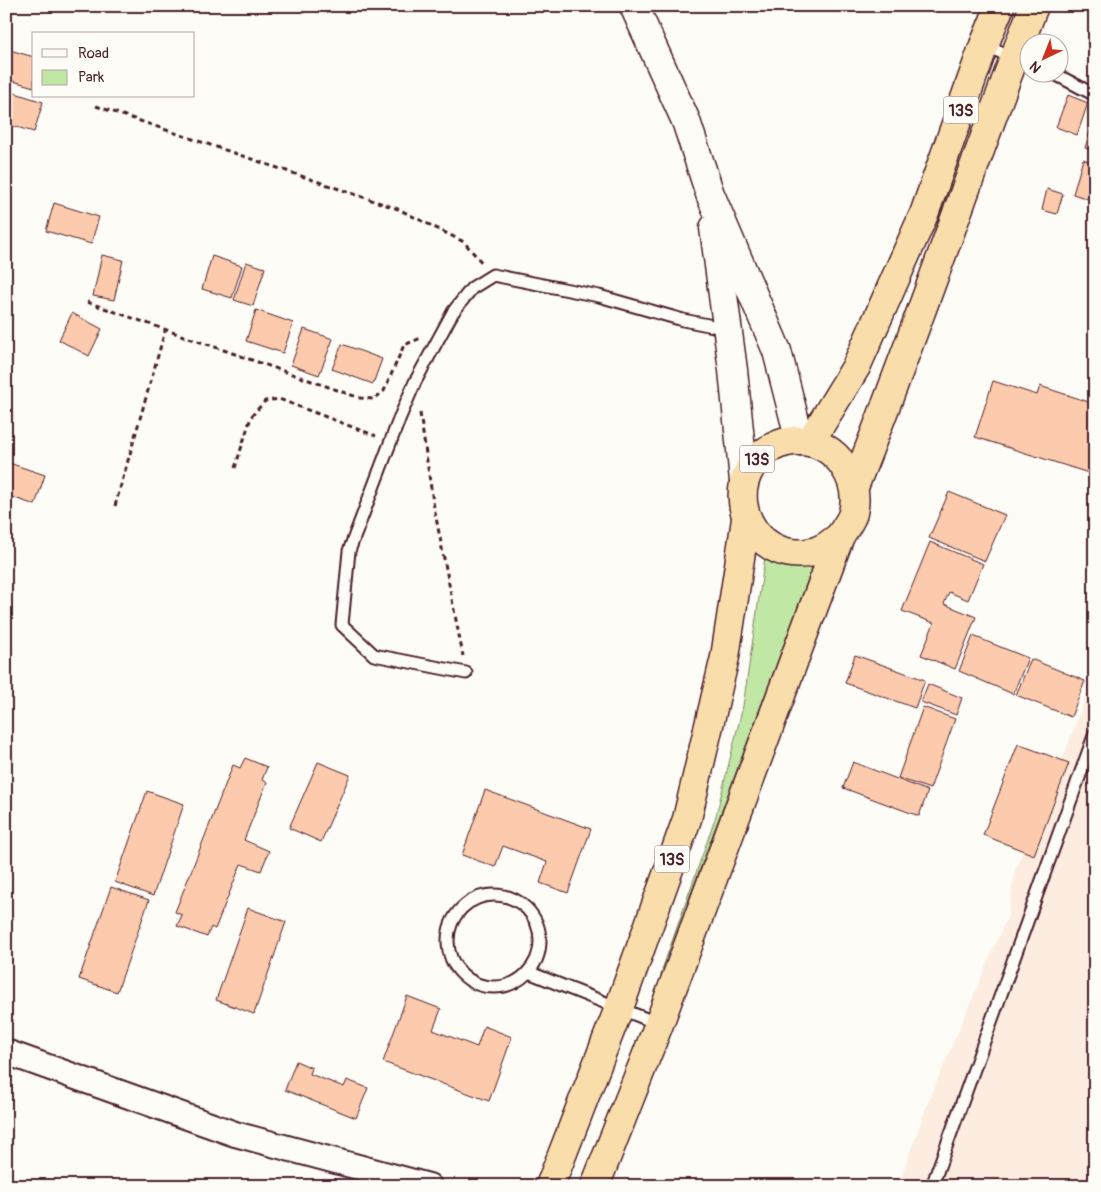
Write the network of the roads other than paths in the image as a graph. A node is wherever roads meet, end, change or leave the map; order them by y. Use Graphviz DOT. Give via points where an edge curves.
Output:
graph roads {
  1 [pos="634,6"];
  2 [pos="1000,6"];
  3 [pos="1034,6"];
  4 [pos="1028,32"];
  5 [pos="984,45"];
  6 [pos="1018,60"];
  7 [pos="1018,68"];
  8 [pos="1068,81"];
  9 [pos="1095,95"];
  10 [pos="710,194"];
  11 [pos="728,328"];
  12 [pos="805,441"];
  13 [pos="744,481"];
  14 [pos="854,487"];
  15 [pos="746,519"];
  16 [pos="840,536"];
  17 [pos="466,674"];
  18 [pos="1095,733"];
  19 [pos="528,972"];
  20 [pos="619,1008"];
  21 [pos="658,1024"];
  22 [pos="6,1052"];
  23 [pos="429,1186"];
  24 [pos="550,1186"];
  25 [pos="595,1186"];
  26 [pos="932,1186"];
  1 -- 10 [label="street" via="686,121"];
  2 -- 5 [label="highway, 13S"];
  3 -- 4 [label="highway, 13S"];
  5 -- 6 [label="lane"];
  5 -- 12 [label="highway, 13S" via="924,214 856,367"];
  7 -- 14 [label="highway, 13S" via="939,258 899,376"];
  8 -- 9 [label="lane"];
  10 -- 11 [label="street"];
  10 -- 12 [label="street" via="777,351"];
  11 -- 13 [label="street"];
  11 -- 17 [label="lane" via="683,320 598,296 493,276 472,288 453,312 415,382 349,551 342,625 374,655"];
  12 -- 13 [label="highway, 13S" via="781,443 765,451 752,465"];
  12 -- 14 [label="highway, 13S" via="830,451 846,467"];
  13 -- 15 [label="highway, 13S" via="742,501"];
  14 -- 16 [label="highway, 13S" via="853,513"];
  15 -- 16 [label="highway, 13S" via="756,535 771,547 789,553 808,553 825,547"];
  15 -- 20 [label="highway, 13S" via="725,657 687,819"];
  16 -- 21 [label="highway, 13S"];
  18 -- 26 [label="lane"];
  19 -- 19 [label="lane" via="520,980 491,988 463,976 453,964 447,935 460,908 473,899 502,895 528,910 537,924 540,939 538,955"];
  19 -- 20 [label="lane"];
  20 -- 21 [label="lane"];
  20 -- 24 [label="highway, 13S"];
  21 -- 25 [label="highway, 13S"];
  22 -- 23 [label="street" via="235,1134"];
}
